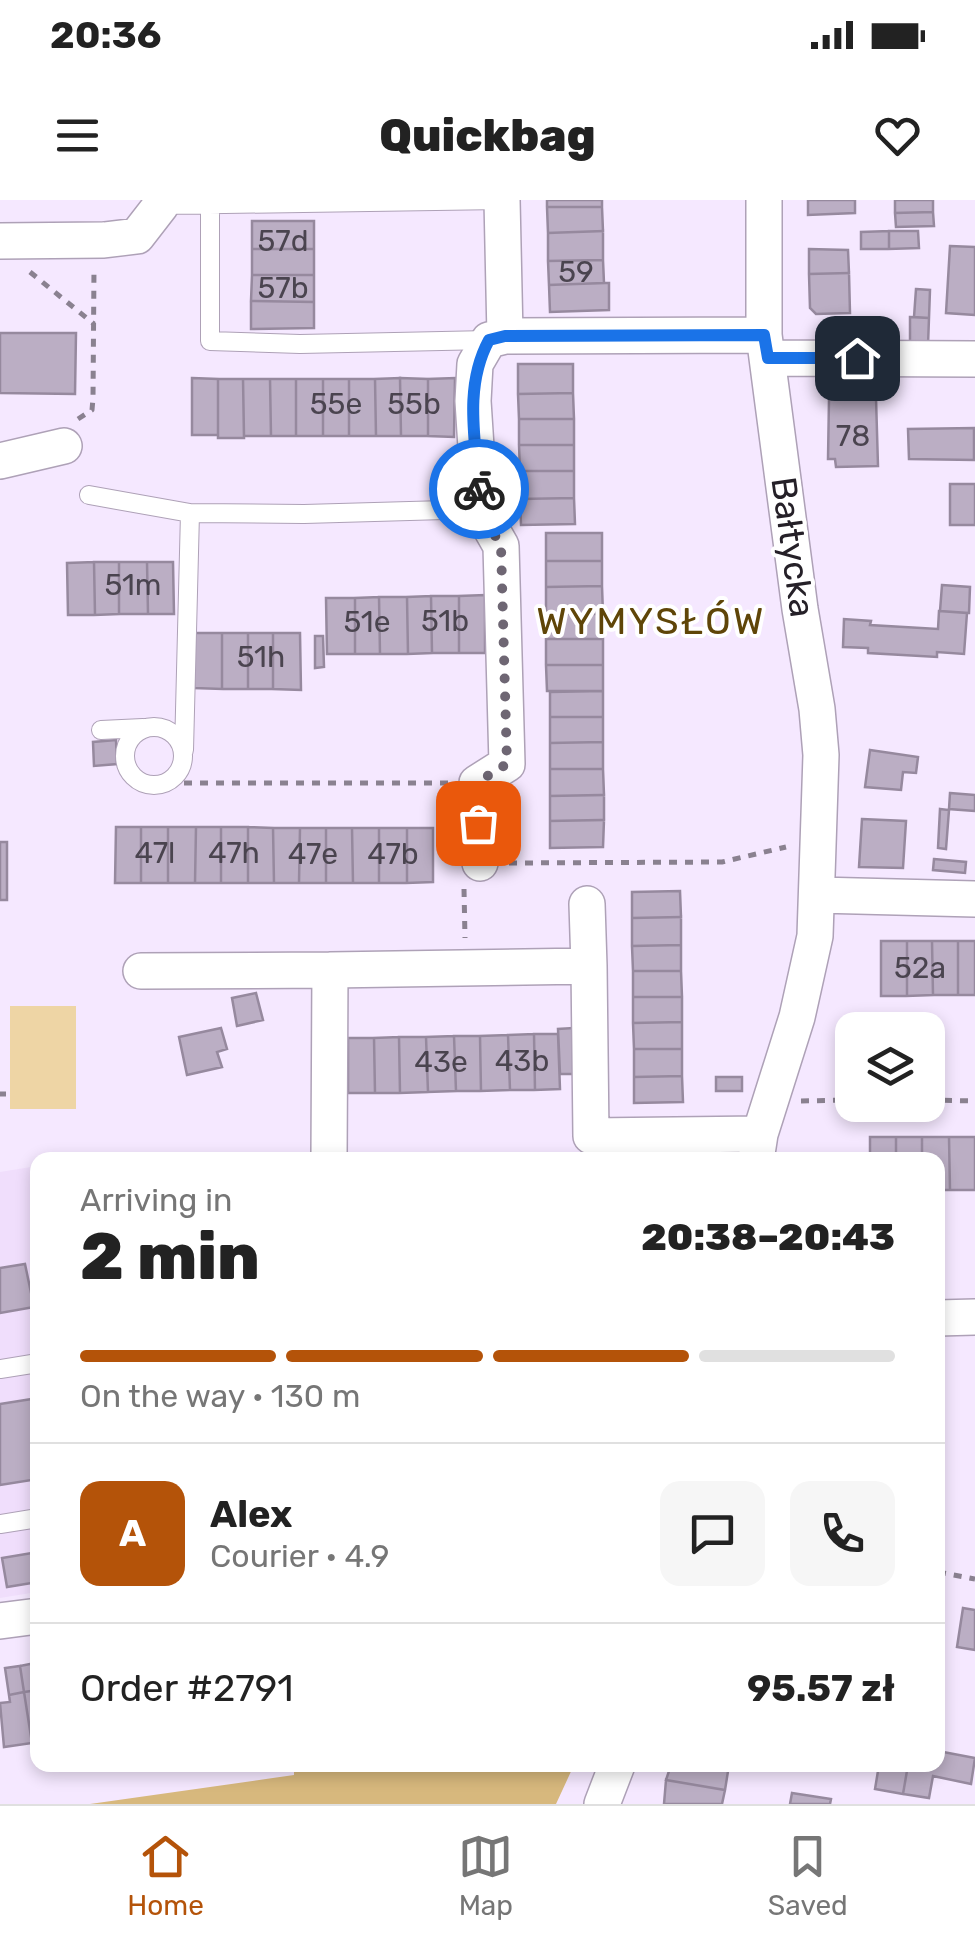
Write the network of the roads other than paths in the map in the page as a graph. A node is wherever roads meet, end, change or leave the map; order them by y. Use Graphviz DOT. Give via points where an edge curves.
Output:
graph roads {
  1 [pos="502,200"];
  2 [pos="764,200"];
  3 [pos="160,202"];
  4 [pos="291,202"];
  5 [pos="210,205"];
  6 [pos="0,241"];
  7 [pos="497,338"];
  8 [pos="766,346"];
  9 [pos="975,359"];
  10 [pos="65,433"];
  11 [pos="0,461"];
  12 [pos="90,496"];
  13 [pos="480,509"];
  14 [pos="190,513"];
  15 [pos="144,728"];
  16 [pos="101,730"];
  17 [pos="184,750"];
  18 [pos="480,863"];
  19 [pos="818,895"];
  20 [pos="975,899"];
  21 [pos="587,904"];
  22 [pos="589,966"];
  23 [pos="330,970"];
  24 [pos="142,971"];
  25 [pos="758,1147"];
  26 [pos="590,1148"];
  27 [pos="328,1152"];
  28 [pos="975,1317"];
  29 [pos="945,1318"];
  30 [pos="30,1364"];
  31 [pos="0,1369"];
  32 [pos="30,1519"];
  33 [pos="0,1524"];
  34 [pos="30,1617"];
  35 [pos="0,1622"];
  36 [pos="615,1772"];
  37 [pos="602,1804"];
  1 -- 4 [label="lane"];
  1 -- 7 [label="street"];
  2 -- 8 [label="street, Bałtycka"];
  3 -- 5 [label="lane"];
  3 -- 6 [label="street" via="137,236"];
  4 -- 5 [label="lane"];
  5 -- 7 [label="lane" via="210,341"];
  7 -- 8 [label="street"];
  7 -- 13 [label="street" via="476,364"];
  8 -- 9 [label="street"];
  8 -- 19 [label="street, Bałtycka" via="817,709"];
  10 -- 11 [label="street"];
  12 -- 14 [label="lane"];
  13 -- 14 [label="lane"];
  13 -- 18 [label="street" via="501,546 507,764 476,783"];
  14 -- 17 [label="lane"];
  15 -- 16 [label="lane"];
  15 -- 17 [label="lane" via="163,727"];
  15 -- 17 [label="lane" via="129,740 126,765 133,778 168,782 181,770"];
  19 -- 20 [label="street"];
  19 -- 25 [label="street, Bałtycka" via="811,952"];
  21 -- 22 [label="street, Bałtycka"];
  22 -- 23 [label="street"];
  22 -- 26 [label="street, Bałtycka"];
  23 -- 24 [label="street"];
  23 -- 27 [label="street"];
  25 -- 26 [label="street, Bałtycka"];
  28 -- 29 [label="street"];
  30 -- 31 [label="lane"];
  32 -- 33 [label="lane"];
  34 -- 35 [label="street"];
  36 -- 37 [label="street"];
}
